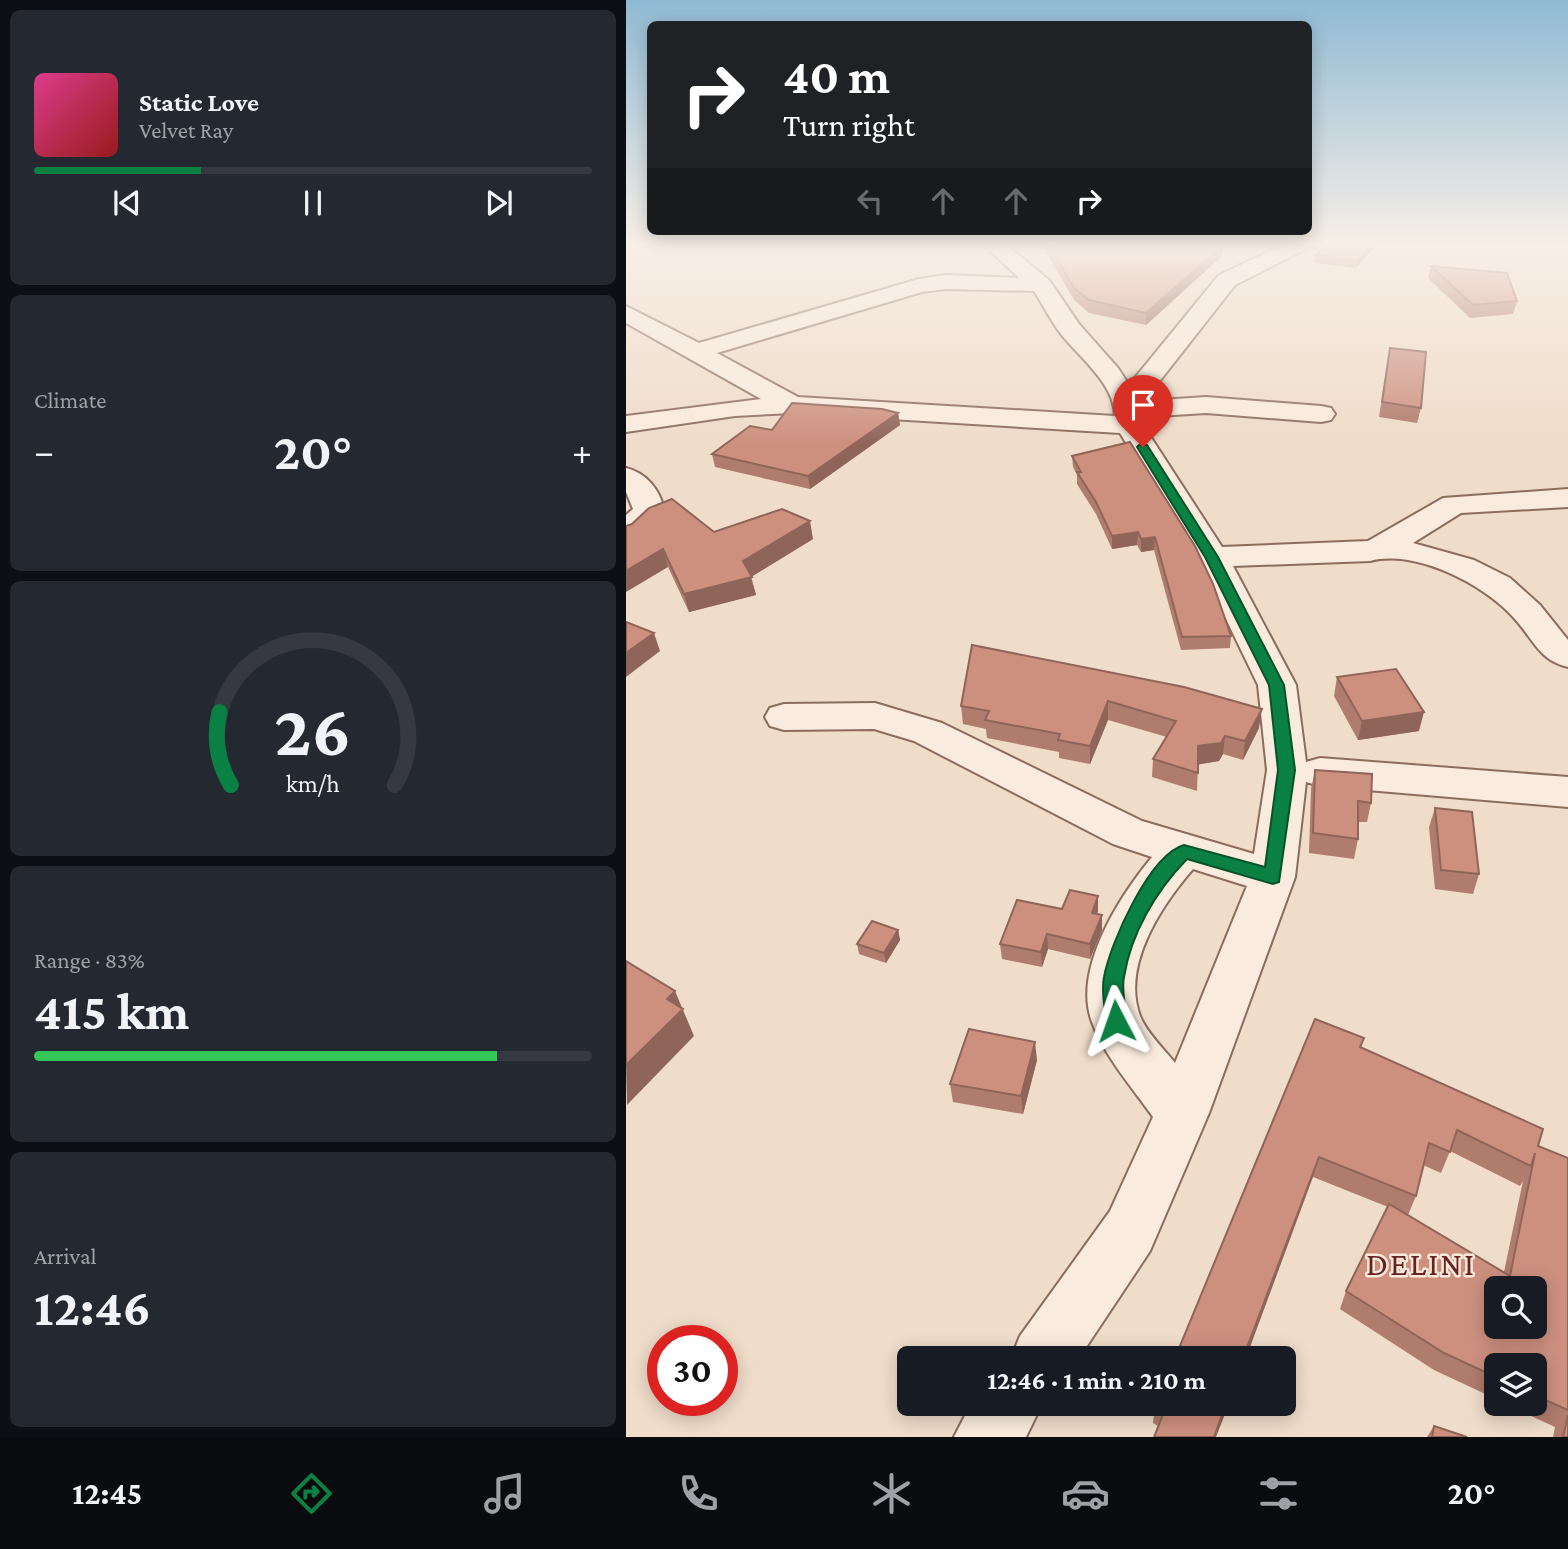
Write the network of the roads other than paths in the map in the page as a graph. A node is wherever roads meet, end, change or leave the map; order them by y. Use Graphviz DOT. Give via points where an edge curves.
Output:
graph roads {
  1 [pos="844,310"];
  2 [pos="1058,310"];
  3 [pos="1205,310"];
  4 [pos="626,313"];
  5 [pos="698,351"];
  6 [pos="792,405"];
  7 [pos="1129,413"];
  8 [pos="1321,414"];
  9 [pos="626,424"];
  10 [pos="626,477"];
  11 [pos="1568,498"];
  12 [pos="626,532"];
  13 [pos="1384,547"];
  14 [pos="1212,557"];
  15 [pos="1568,656"];
  16 [pos="785,717"];
  17 [pos="1287,770"];
  18 [pos="1568,792"];
  19 [pos="1184,851"];
  20 [pos="1273,877"];
  21 [pos="1182,1113"];
  22 [pos="1050,1346"];
  23 [pos="1002,1416"];
  24 [pos="987,1437"];
  1 -- 5 [label="street"];
  2 -- 7 [label="street" via="1109,373"];
  3 -- 7 [label="street"];
  4 -- 5 [label="street"];
  5 -- 6 [label="street"];
  6 -- 7 [label="street"];
  6 -- 9 [label="street" via="735,408"];
  7 -- 8 [label="street" via="1206,405"];
  7 -- 14 [label="street"];
  10 -- 12 [label="street" via="641,489 649,511"];
  11 -- 13 [label="street" via="1454,504"];
  13 -- 14 [label="street"];
  13 -- 15 [label="street" via="1436,556 1495,583 1528,612 1548,642"];
  14 -- 17 [label="street" via="1277,685"];
  16 -- 19 [label="street" via="875,716 928,732 1128,833"];
  17 -- 18 [label="street"];
  17 -- 20 [label="street"];
  19 -- 20 [label="street"];
  19 -- 21 [label="street" via="1132,919 1113,979 1116,1021"];
  20 -- 21 [label="street"];
  21 -- 22 [label="street" via="1130,1231"];
  23 -- 24 [label="street"];
}
